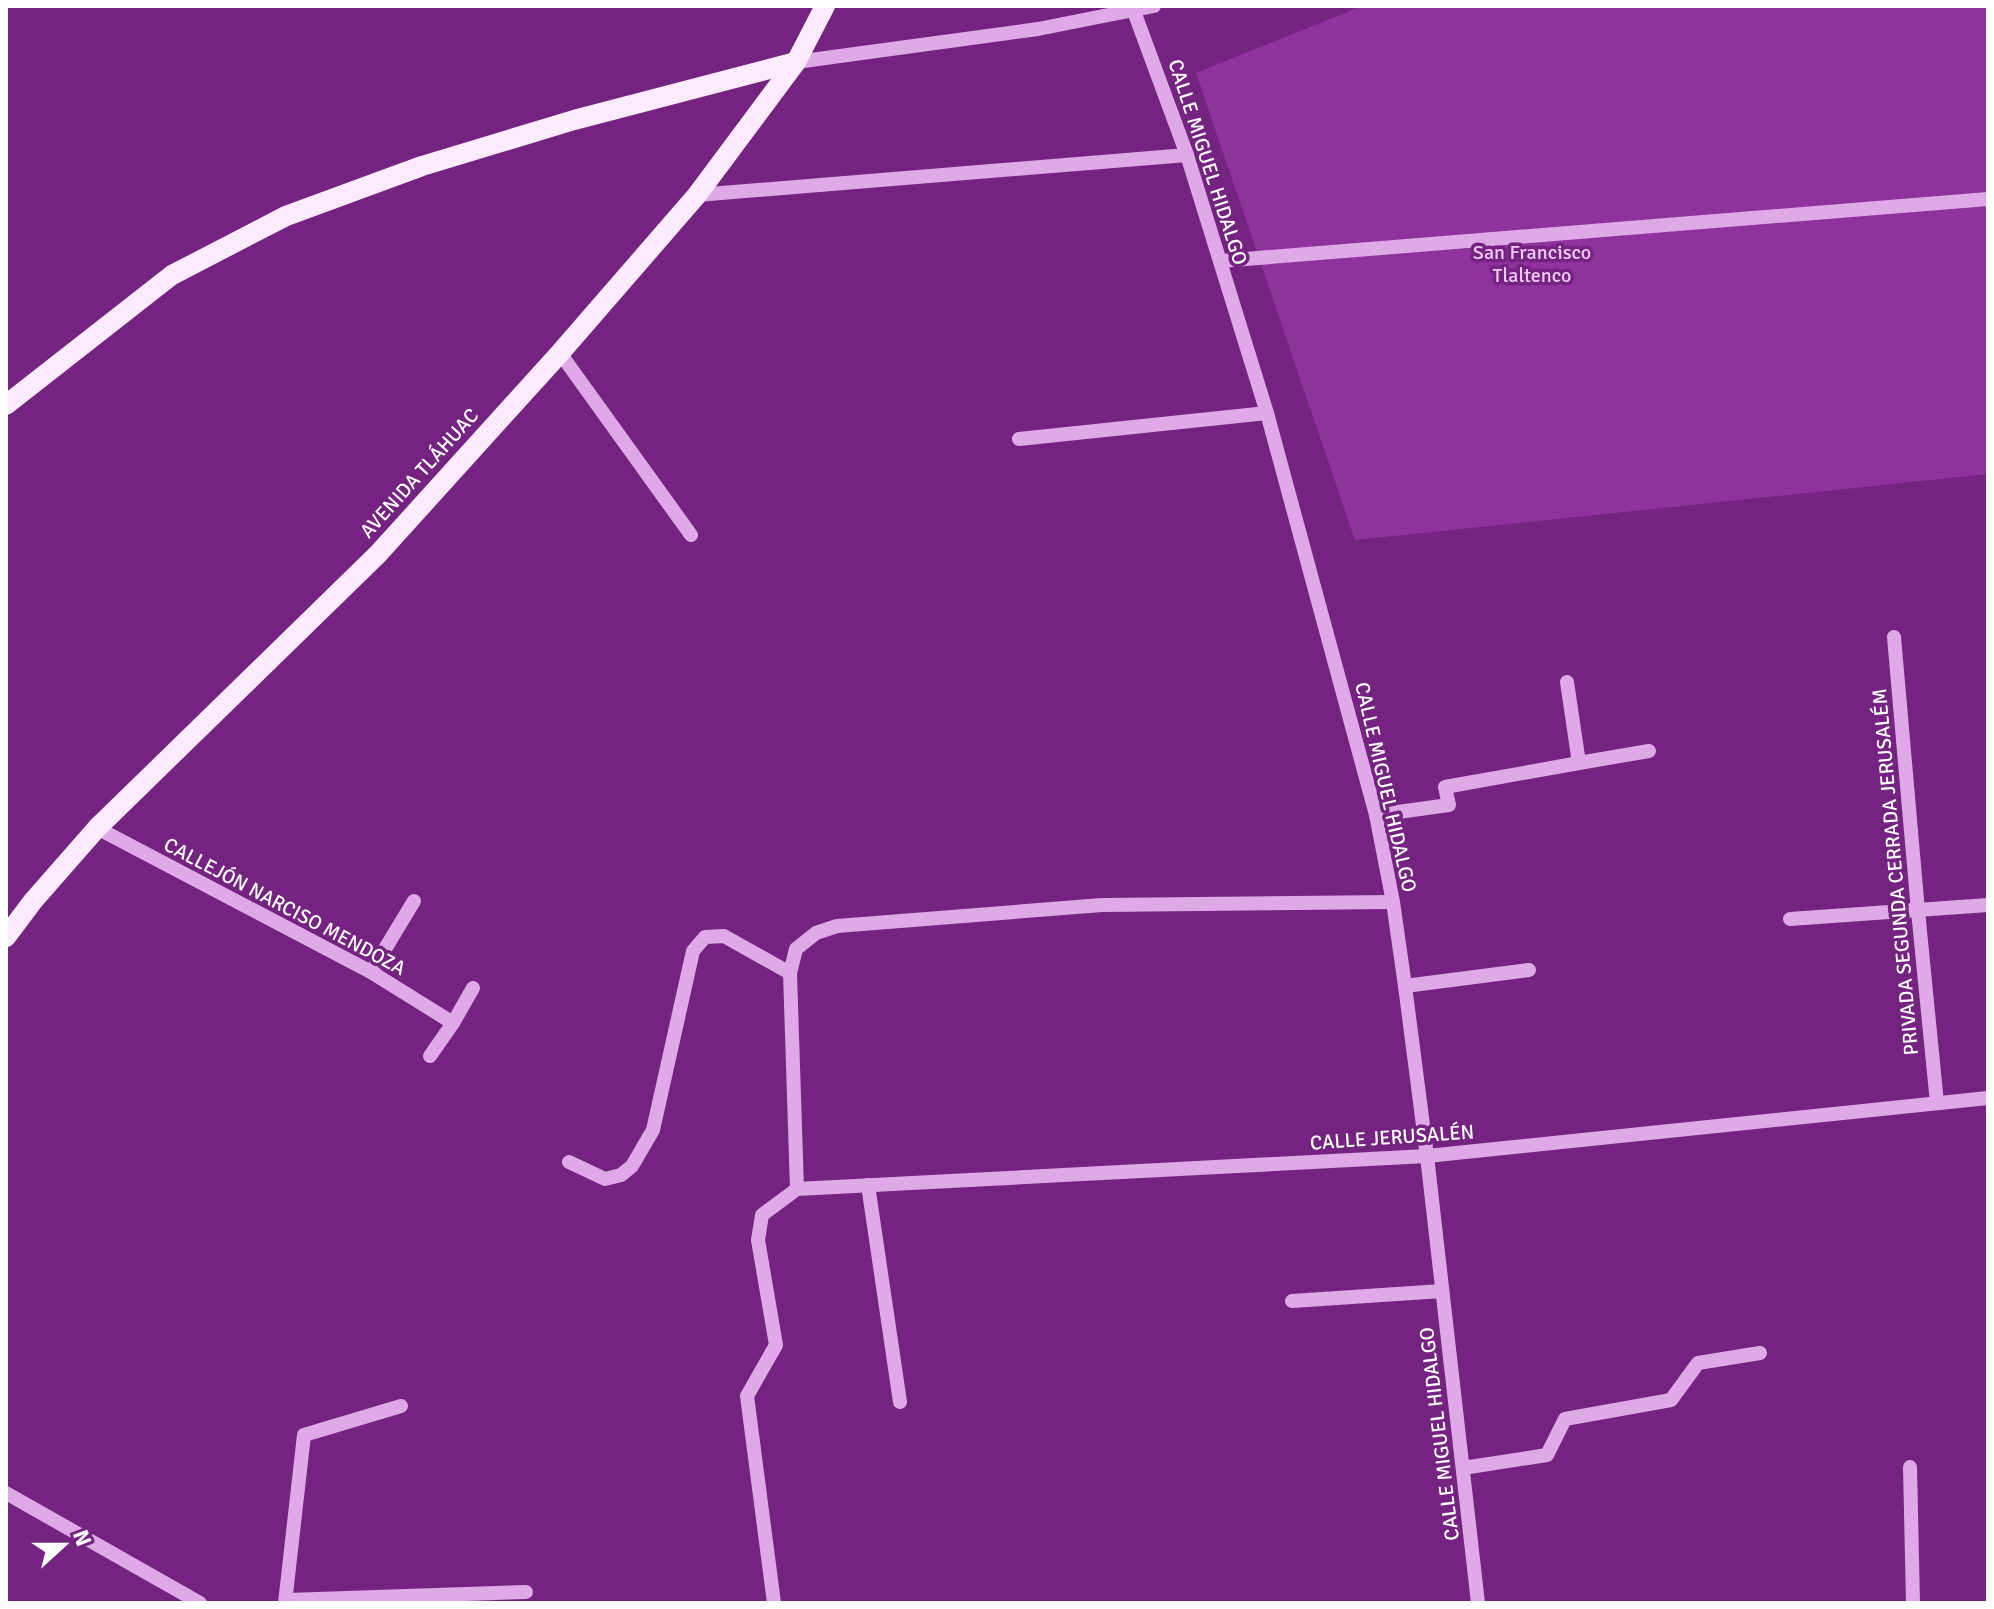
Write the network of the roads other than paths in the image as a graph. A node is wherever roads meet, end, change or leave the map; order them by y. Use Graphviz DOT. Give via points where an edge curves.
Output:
graph roads {
  1 [pos="825,6"];
  2 [pos="1154,6"];
  3 [pos="1134,8"];
  4 [pos="796,62"];
  5 [pos="1187,155"];
  6 [pos="697,195"];
  7 [pos="1988,199"];
  8 [pos="1221,261"];
  9 [pos="560,353"];
  10 [pos="6,405"];
  11 [pos="1267,413"];
  12 [pos="1019,439"];
  13 [pos="691,535"];
  14 [pos="1894,637"];
  15 [pos="1567,682"];
  16 [pos="1649,751"];
  17 [pos="1579,763"];
  18 [pos="1376,815"];
  19 [pos="97,828"];
  20 [pos="414,901"];
  21 [pos="1393,902"];
  22 [pos="1988,905"];
  23 [pos="1918,911"];
  24 [pos="1790,919"];
  25 [pos="6,937"];
  26 [pos="1529,970"];
  27 [pos="371,972"];
  28 [pos="790,973"];
  29 [pos="1405,986"];
  30 [pos="473,988"];
  31 [pos="453,1023"];
  32 [pos="430,1056"];
  33 [pos="1988,1098"];
  34 [pos="1937,1103"];
  35 [pos="1427,1156"];
  36 [pos="569,1162"];
  37 [pos="868,1185"];
  38 [pos="797,1189"];
  39 [pos="1442,1291"];
  40 [pos="1292,1301"];
  41 [pos="1760,1353"];
  42 [pos="900,1402"];
  43 [pos="401,1406"];
  44 [pos="1910,1467"];
  45 [pos="1463,1468"];
  46 [pos="6,1493"];
  47 [pos="526,1592"];
  48 [pos="286,1601"];
  49 [pos="200,1603"];
  50 [pos="774,1603"];
  51 [pos="1478,1603"];
  52 [pos="1913,1603"];
  1 -- 4 [label="main road, AVENIDA TLÁHUAC"];
  2 -- 3 [label="street"];
  3 -- 4 [label="street" via="1038,29"];
  3 -- 5 [label="street, CALLE MIGUEL HIDALGO"];
  4 -- 6 [label="main road, AVENIDA TLÁHUAC"];
  4 -- 10 [label="main road" via="558,124 286,216 172,275"];
  5 -- 6 [label="street"];
  5 -- 8 [label="street, CALLE MIGUEL HIDALGO"];
  6 -- 9 [label="main road, AVENIDA TLÁHUAC"];
  7 -- 8 [label="street"];
  8 -- 11 [label="street, CALLE MIGUEL HIDALGO"];
  9 -- 13 [label="street"];
  9 -- 19 [label="main road, AVENIDA TLÁHUAC" via="378,554"];
  11 -- 12 [label="street"];
  11 -- 18 [label="street, CALLE MIGUEL HIDALGO"];
  14 -- 23 [label="street, PRIVADA SEGUNDA CERRADA JERUSALÉM"];
  15 -- 17 [label="street"];
  16 -- 17 [label="street"];
  17 -- 18 [label="street" via="1445,787 1449,805"];
  18 -- 21 [label="street, CALLE MIGUEL HIDALGO"];
  19 -- 25 [label="main road, AVENIDA TLÁHUAC"];
  19 -- 27 [label="street, CALLEJÓN NARCISO MENDOZA"];
  20 -- 27 [label="street"];
  21 -- 28 [label="street" via="1102,905 837,926 816,933 796,949"];
  21 -- 29 [label="street, CALLE MIGUEL HIDALGO"];
  22 -- 23 [label="street"];
  23 -- 24 [label="street"];
  23 -- 34 [label="street, PRIVADA SEGUNDA CERRADA JERUSALÉM"];
  26 -- 29 [label="street"];
  27 -- 31 [label="street, CALLEJÓN NARCISO MENDOZA"];
  28 -- 36 [label="street" via="724,936 705,937 693,951 653,1130 632,1166 605,1179"];
  28 -- 38 [label="street"];
  29 -- 35 [label="street, CALLE MIGUEL HIDALGO"];
  30 -- 31 [label="street"];
  31 -- 32 [label="street"];
  33 -- 34 [label="street, CALLE JERUSALÉN"];
  34 -- 35 [label="street, CALLE JERUSALÉN"];
  35 -- 37 [label="street, CALLE JERUSALÉN"];
  35 -- 39 [label="street, CALLE MIGUEL HIDALGO"];
  37 -- 38 [label="street, CALLE JERUSALÉN"];
  37 -- 42 [label="street"];
  38 -- 50 [label="street" via="762,1215 758,1240 776,1345 747,1396"];
  39 -- 40 [label="street"];
  39 -- 45 [label="street, CALLE MIGUEL HIDALGO"];
  41 -- 45 [label="street" via="1698,1363 1671,1400 1565,1419 1547,1455"];
  43 -- 48 [label="street" via="304,1435"];
  44 -- 52 [label="street"];
  45 -- 51 [label="street, CALLE MIGUEL HIDALGO"];
  46 -- 49 [label="street"];
  47 -- 48 [label="street"];
}
